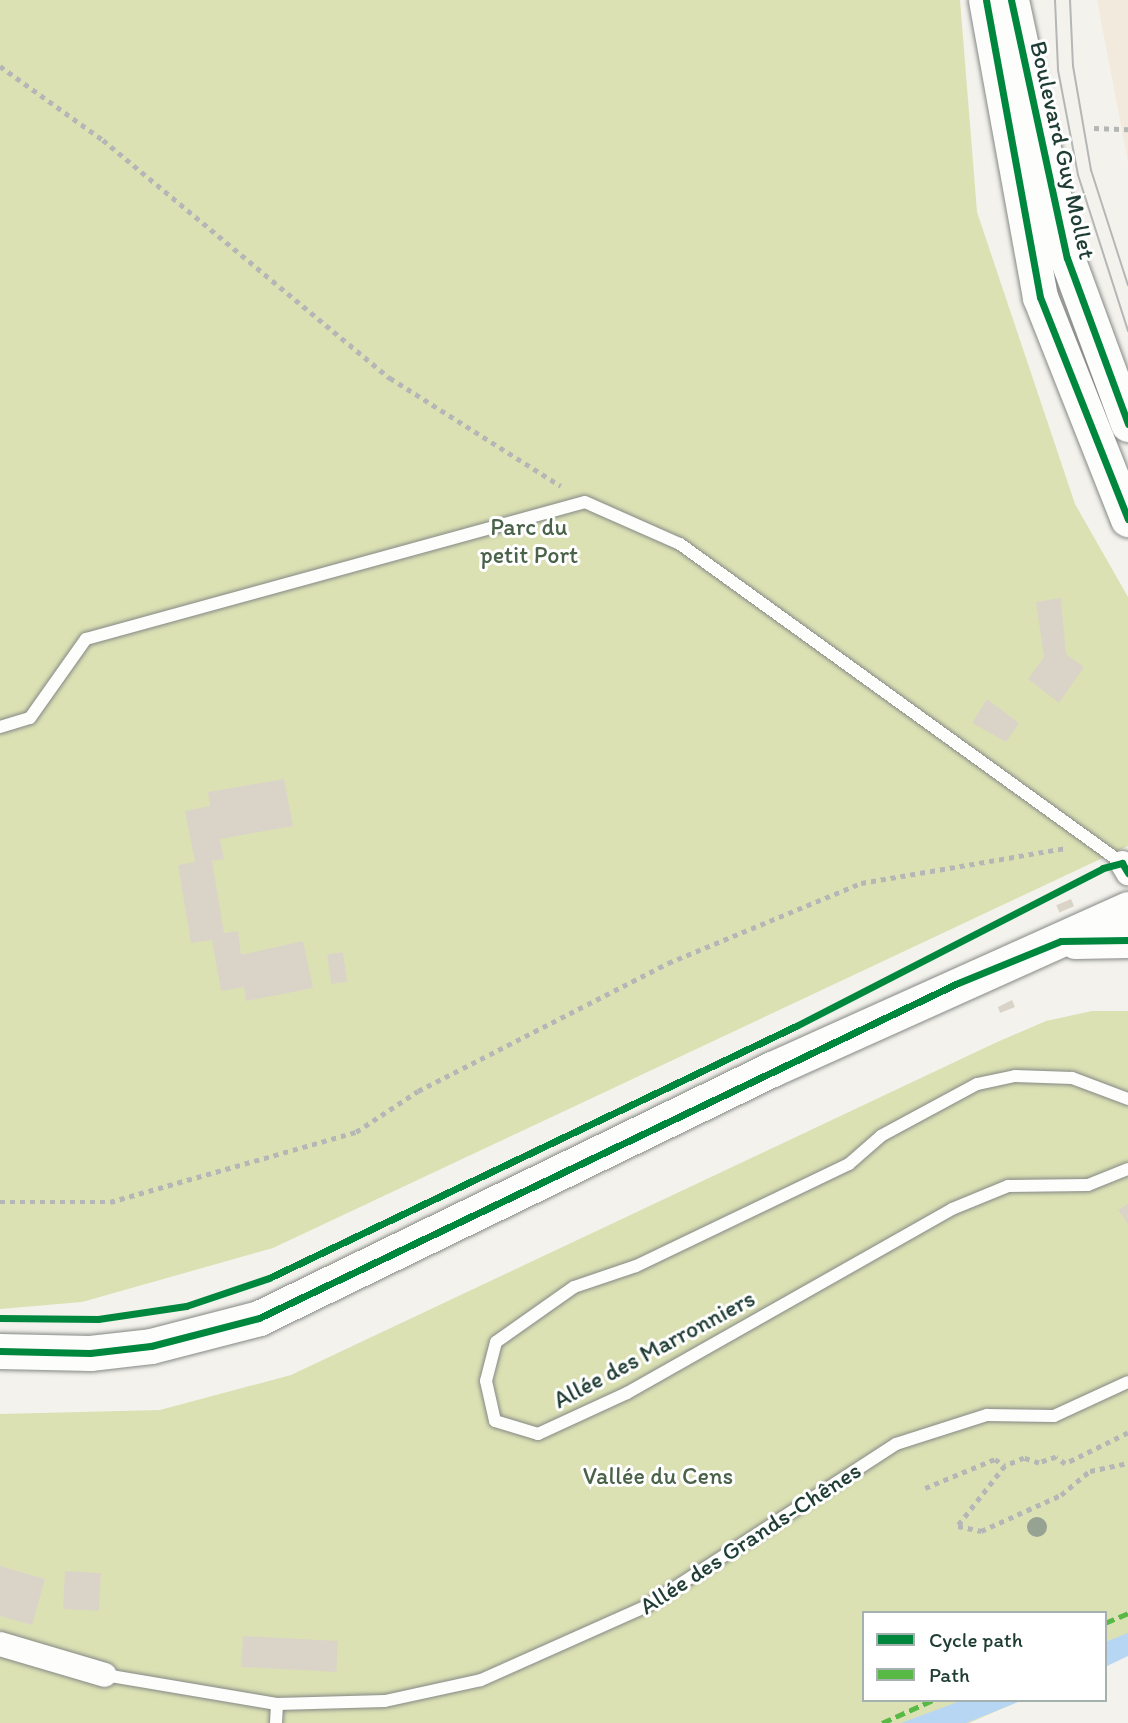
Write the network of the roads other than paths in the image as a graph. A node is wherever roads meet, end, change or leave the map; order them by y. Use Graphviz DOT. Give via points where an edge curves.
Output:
graph roads {
  1 [pos="986,0"];
  2 [pos="1011,0"];
  3 [pos="1128,424"];
  4 [pos="1128,519"];
  5 [pos="0,727"];
  6 [pos="1125,868"];
  7 [pos="1128,909"];
  8 [pos="1128,940"];
  9 [pos="1061,941"];
  10 [pos="1128,1099"];
  11 [pos="1128,1169"];
  12 [pos="0,1351"];
  13 [pos="1128,1382"];
  14 [pos="0,1644"];
  15 [pos="105,1675"];
  16 [pos="277,1704"];
  17 [pos="276,1723"];
  1 -- 4 [label="street, Boulevard Guy Mollet" via="1004,128 1040,297"];
  2 -- 3 [label="street, Boulevard Guy Mollet" via="1064,245"];
  5 -- 6 [label="lane" via="30,718 86,639 585,502 680,544 1096,841"];
  7 -- 9 [label="street"];
  8 -- 9 [label="street"];
  9 -- 12 [label="street" via="785,1064 259,1318 151,1346 90,1353"];
  10 -- 11 [label="lane, Allée des Marronniers" via="1072,1078 1015,1076 977,1084 881,1136 849,1164 636,1266 574,1287 496,1342 486,1381 495,1420 538,1434 627,1393 951,1209 1008,1186 1088,1185"];
  13 -- 16 [label="lane, Allée des Grands-Chênes" via="1054,1416 987,1415 896,1444 655,1601 481,1680 384,1701"];
  14 -- 15 [label="street, Allée des Grands-Chênes"];
  15 -- 16 [label="lane, Allée des Grands-Chênes"];
  16 -- 17 [label="lane"];
}
